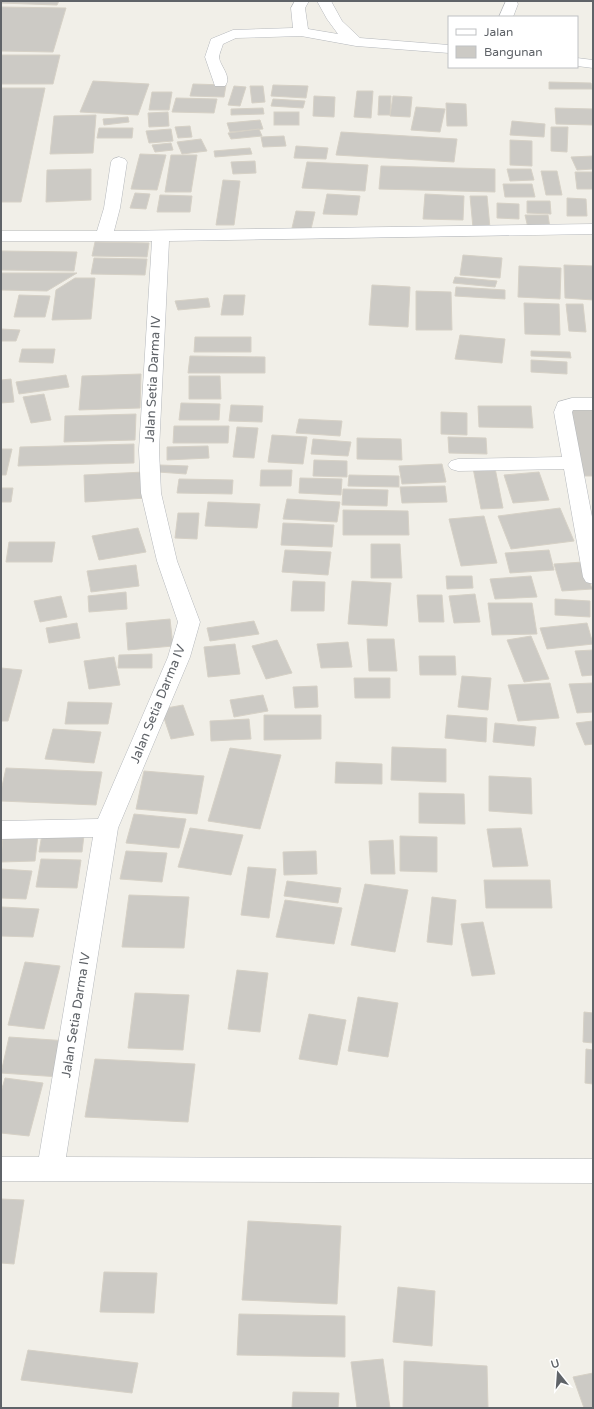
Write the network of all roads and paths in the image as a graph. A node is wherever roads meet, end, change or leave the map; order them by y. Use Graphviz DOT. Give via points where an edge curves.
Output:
graph roads {
  1 [pos="302,1"];
  2 [pos="324,1"];
  3 [pos="511,4"];
  4 [pos="506,16"];
  5 [pos="301,32"];
  6 [pos="356,42"];
  7 [pos="448,49"];
  8 [pos="578,62"];
  9 [pos="593,64"];
  10 [pos="220,83"];
  11 [pos="119,162"];
  12 [pos="593,229"];
  13 [pos="1,236"];
  14 [pos="104,236"];
  15 [pos="161,236"];
  16 [pos="593,404"];
  17 [pos="573,463"];
  18 [pos="458,465"];
  19 [pos="593,577"];
  20 [pos="106,828"];
  21 [pos="1,830"];
  22 [pos="51,1168"];
  23 [pos="1,1169"];
  24 [pos="593,1172"];
  1 -- 5 [label="street" via="298,8"];
  2 -- 6 [label="street" via="342,32"];
  3 -- 4 [label="street"];
  5 -- 6 [label="street"];
  5 -- 10 [label="street" via="233,34 216,42 212,57"];
  6 -- 7 [label="street"];
  8 -- 9 [label="street"];
  11 -- 14 [label="street" via="112,208"];
  12 -- 15 [label="street"];
  13 -- 14 [label="street"];
  14 -- 15 [label="street"];
  15 -- 20 [label="street, Jalan Setia Darma IV" via="149,450 151,493 167,561 189,622 179,657"];
  16 -- 17 [label="street" via="565,406 563,412"];
  17 -- 18 [label="street"];
  17 -- 19 [label="street"];
  20 -- 21 [label="street"];
  20 -- 22 [label="street, Jalan Setia Darma IV"];
  22 -- 23 [label="street"];
  22 -- 24 [label="street"];
}
